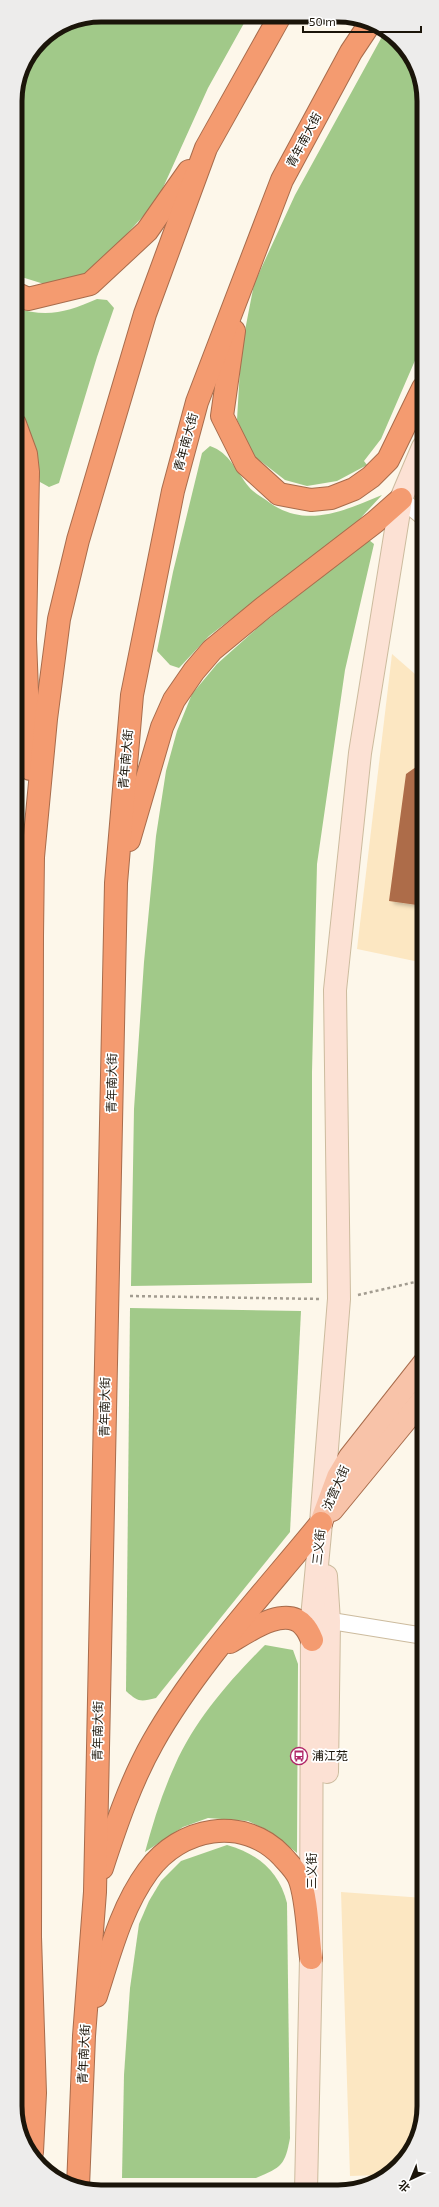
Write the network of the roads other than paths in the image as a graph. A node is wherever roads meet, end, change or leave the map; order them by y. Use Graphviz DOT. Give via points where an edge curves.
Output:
graph roads {
  1 [pos="277,22"];
  2 [pos="367,28"];
  3 [pos="206,148"];
  4 [pos="242,283"];
  5 [pos="22,297"];
  6 [pos="417,400"];
  7 [pos="22,443"];
  8 [pos="417,461"];
  9 [pos="401,499"];
  10 [pos="417,512"];
  11 [pos="33,857"];
  12 [pos="116,883"];
  13 [pos="417,1372"];
  14 [pos="417,1406"];
  15 [pos="321,1523"];
  16 [pos="321,1619"];
  17 [pos="417,1635"];
  18 [pos="312,1640"];
  19 [pos="218,1649"];
  20 [pos="22,1874"];
  21 [pos="95,1892"];
  22 [pos="30,1937"];
  23 [pos="311,1958"];
  24 [pos="84,2036"];
  25 [pos="32,2145"];
  26 [pos="78,2181"];
  27 [pos="306,2185"];
  28 [pos="318,2185"];
  1 -- 3 [label="highway"];
  2 -- 4 [label="highway, 青年南大街" via="351,52 282,180"];
  3 -- 5 [label="highway" via="147,231 90,284 28,300"];
  3 -- 11 [label="highway" via="145,314 78,540 59,619 46,719"];
  4 -- 6 [label="highway" via="222,416 246,464 279,494 311,500 331,498 354,489 388,460"];
  4 -- 12 [label="highway, 青年南大街" via="197,402 173,491 132,695"];
  7 -- 11 [label="highway" via="28,472 25,639"];
  8 -- 9 [label="street, 三义街"];
  9 -- 10 [label="street"];
  9 -- 12 [label="highway" via="212,650 194,671 174,700 162,727"];
  9 -- 15 [label="street, 三义街" via="360,753 335,990 338,1299"];
  11 -- 22 [label="highway"];
  12 -- 21 [label="highway, 青年南大街"];
  13 -- 15 [label="main road, 沈营大街" via="350,1457 338,1477"];
  14 -- 15 [label="main road, 沈营大街"];
  15 -- 16 [label="street, 三义街"];
  15 -- 19 [label="highway"];
  16 -- 17 [label="street"];
  16 -- 18 [label="street, 三义街"];
  16 -- 28 [label="street, 三义街"];
  18 -- 19 [label="highway" via="304,1625 294,1619 281,1618 268,1620"];
  18 -- 23 [label="street, 三义街"];
  19 -- 21 [label="highway" via="180,1698 153,1742 122,1811"];
  20 -- 22 [label="highway"];
  21 -- 24 [label="highway, 青年南大街"];
  22 -- 25 [label="highway" via="35,2093"];
  23 -- 24 [label="highway" via="299,1878 278,1852 252,1835 237,1830 217,1831 192,1837 158,1859 132,1896 118,1926"];
  23 -- 27 [label="street, 三义街"];
  24 -- 26 [label="highway, 青年南大街"];
}
